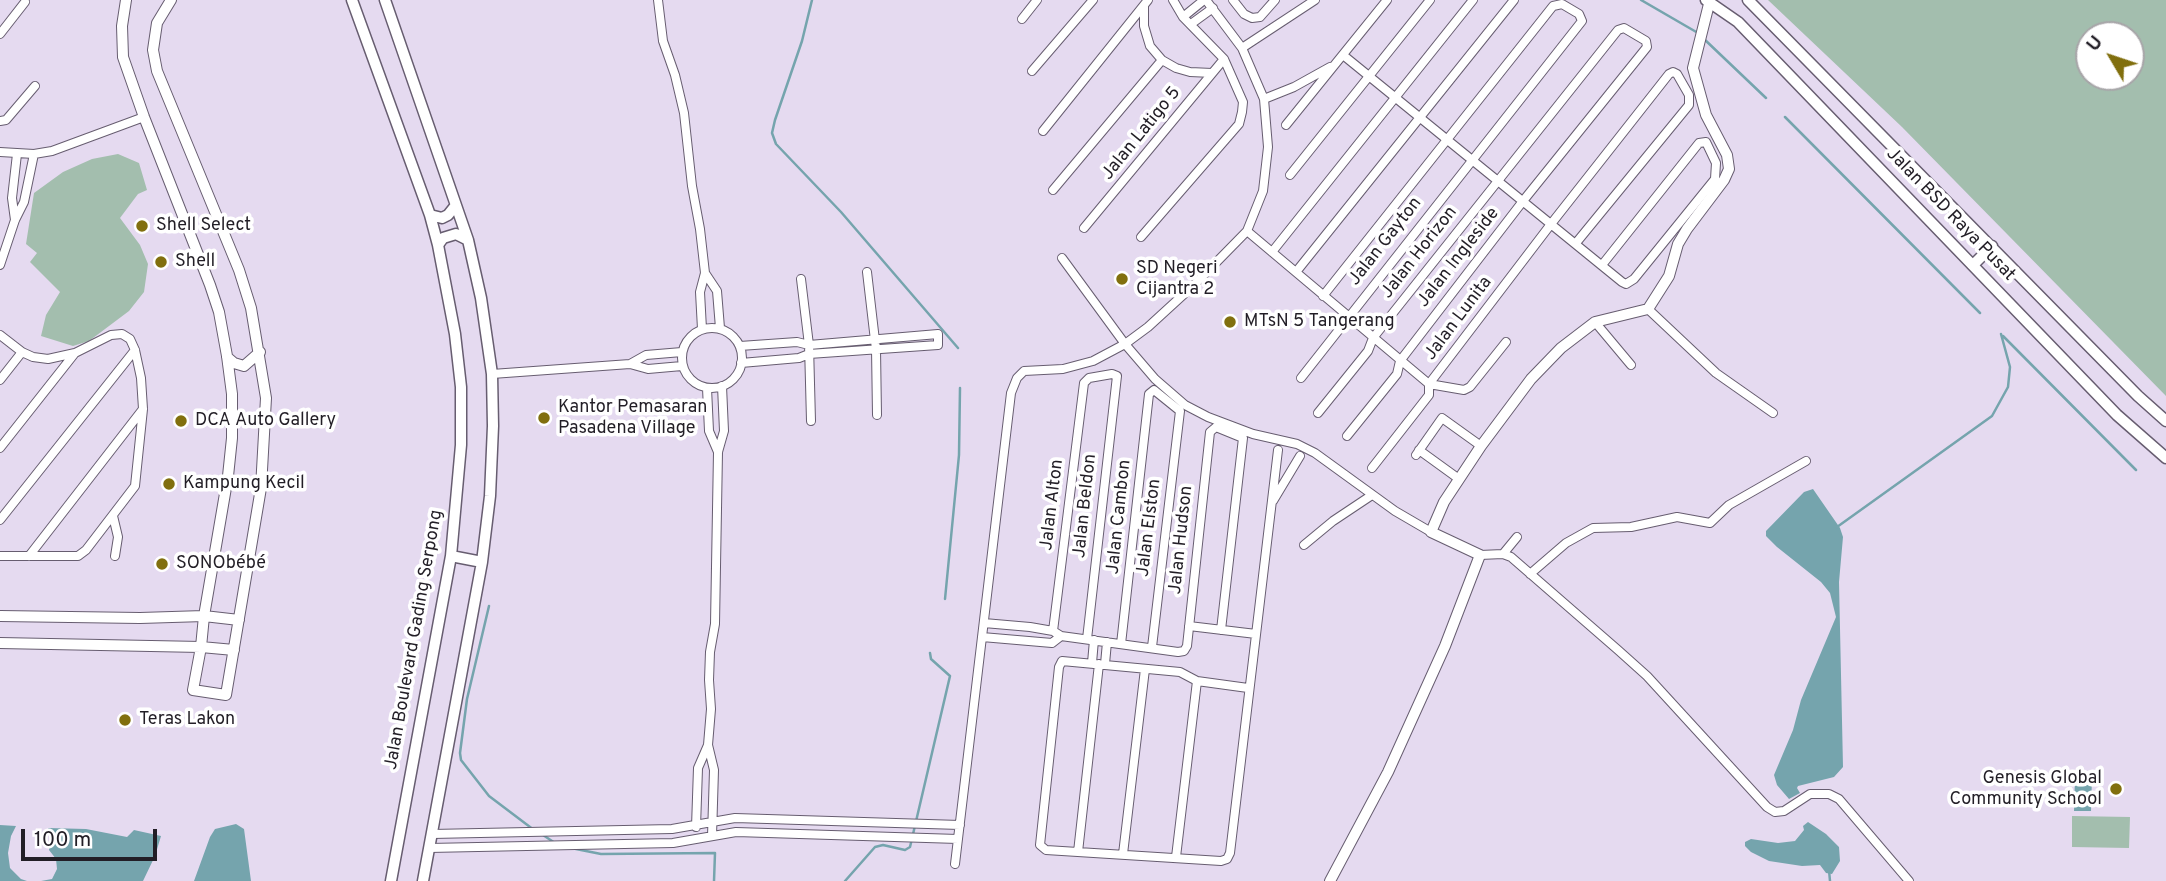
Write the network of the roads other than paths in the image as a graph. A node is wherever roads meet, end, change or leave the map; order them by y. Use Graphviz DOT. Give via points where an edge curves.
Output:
graph roads {
  1 [pos="126,0"];
  2 [pos="171,0"];
  3 [pos="353,0"];
  4 [pos="385,0"];
  5 [pos="658,0"];
  6 [pos="1037,0"];
  7 [pos="1093,0"];
  8 [pos="1173,0"];
  9 [pos="1205,0"];
  10 [pos="1233,0"];
  11 [pos="1275,0"];
  12 [pos="1315,0"];
  13 [pos="1387,0"];
  14 [pos="1430,0"];
  15 [pos="1473,0"];
  16 [pos="1514,0"];
  17 [pos="1748,0"];
  18 [pos="1709,1"];
  19 [pos="25,2"];
  20 [pos="1146,3"];
  21 [pos="1213,8"];
  22 [pos="1183,17"];
  23 [pos="1022,19"];
  24 [pos="1191,24"];
  25 [pos="1618,30"];
  26 [pos="0,34"];
  27 [pos="1242,48"];
  28 [pos="1342,55"];
  29 [pos="1224,59"];
  30 [pos="1162,60"];
  31 [pos="1336,64"];
  32 [pos="1032,71"];
  33 [pos="1212,73"];
  34 [pos="1368,76"];
  35 [pos="35,86"];
  36 [pos="1395,97"];
  37 [pos="1264,99"];
  38 [pos="144,117"];
  39 [pos="1420,118"];
  40 [pos="1,122"];
  41 [pos="1286,125"];
  42 [pos="1043,131"];
  43 [pos="1446,139"];
  44 [pos="0,152"];
  45 [pos="17,154"];
  46 [pos="34,154"];
  47 [pos="1472,160"];
  48 [pos="1290,175"];
  49 [pos="1498,180"];
  50 [pos="1053,190"];
  51 [pos="1523,201"];
  52 [pos="456,205"];
  53 [pos="430,215"];
  54 [pos="15,220"];
  55 [pos="1551,224"];
  56 [pos="1084,228"];
  57 [pos="1247,230"];
  58 [pos="1141,237"];
  59 [pos="468,240"];
  60 [pos="1576,243"];
  61 [pos="438,245"];
  62 [pos="1992,246"];
  63 [pos="1272,252"];
  64 [pos="1062,258"];
  65 [pos="1973,264"];
  66 [pos="0,265"];
  67 [pos="1602,265"];
  68 [pos="867,272"];
  69 [pos="1296,272"];
  70 [pos="705,273"];
  71 [pos="801,279"];
  72 [pos="1323,296"];
  73 [pos="1648,309"];
  74 [pos="1348,316"];
  75 [pos="1595,322"];
  76 [pos="720,328"];
  77 [pos="702,329"];
  78 [pos="0,335"];
  79 [pos="1373,338"];
  80 [pos="875,339"];
  81 [pos="1506,342"];
  82 [pos="1125,344"];
  83 [pos="808,345"];
  84 [pos="740,346"];
  85 [pos="876,349"];
  86 [pos="135,350"];
  87 [pos="22,352"];
  88 [pos="260,352"];
  89 [pos="682,352"];
  90 [pos="75,353"];
  91 [pos="809,354"];
  92 [pos="227,356"];
  93 [pos="1400,361"];
  94 [pos="741,363"];
  95 [pos="630,364"];
  96 [pos="1631,365"];
  97 [pos="682,366"];
  98 [pos="492,374"];
  99 [pos="1301,378"];
  100 [pos="0,380"];
  101 [pos="1084,383"];
  102 [pos="1429,384"];
  103 [pos="722,386"];
  104 [pos="707,388"];
  105 [pos="142,409"];
  106 [pos="1180,411"];
  107 [pos="1318,413"];
  108 [pos="1773,413"];
  109 [pos="877,415"];
  110 [pos="811,421"];
  111 [pos="2166,421"];
  112 [pos="1348,436"];
  113 [pos="1481,446"];
  114 [pos="0,448"];
  115 [pos="1279,450"];
  116 [pos="718,452"];
  117 [pos="1300,456"];
  118 [pos="2166,458"];
  119 [pos="1806,461"];
  120 [pos="1372,468"];
  121 [pos="1459,479"];
  122 [pos="1372,495"];
  123 [pos="1271,504"];
  124 [pos="113,516"];
  125 [pos="0,520"];
  126 [pos="1431,532"];
  127 [pos="1517,537"];
  128 [pos="1304,545"];
  129 [pos="1503,554"];
  130 [pos="1480,555"];
  131 [pos="0,556"];
  132 [pos="29,556"];
  133 [pos="115,556"];
  134 [pos="451,556"];
  135 [pos="482,562"];
  136 [pos="1530,574"];
  137 [pos="0,616"];
  138 [pos="204,616"];
  139 [pos="239,620"];
  140 [pos="984,623"];
  141 [pos="1189,626"];
  142 [pos="1221,630"];
  143 [pos="1057,633"];
  144 [pos="1256,634"];
  145 [pos="982,637"];
  146 [pos="1091,640"];
  147 [pos="1107,642"];
  148 [pos="0,643"];
  149 [pos="1121,644"];
  150 [pos="201,647"];
  151 [pos="1152,647"];
  152 [pos="234,650"];
  153 [pos="1099,664"];
  154 [pos="1145,669"];
  155 [pos="1197,681"];
  156 [pos="1248,688"];
  157 [pos="708,745"];
  158 [pos="712,822"];
  159 [pos="696,825"];
  160 [pos="960,825"];
  161 [pos="432,834"];
  162 [pos="712,836"];
  163 [pos="695,839"];
  164 [pos="958,839"];
  165 [pos="429,848"];
  166 [pos="1078,852"];
  167 [pos="1123,854"];
  168 [pos="1176,857"];
  169 [pos="955,864"];
  170 [pos="391,881"];
  171 [pos="423,881"];
  172 [pos="1331,881"];
  173 [pos="1909,881"];
  1 -- 38 [label="street" via="123,57"];
  2 -- 88 [label="street" via="157,23 153,50 157,71 239,271"];
  3 -- 53 [label="main road, Jalan Boulevard Gading Serpong"];
  4 -- 52 [label="main road"];
  5 -- 70 [label="street" via="663,41 684,113"];
  6 -- 23 [label="street"];
  7 -- 32 [label="street"];
  8 -- 22 [label="street"];
  9 -- 21 [label="street"];
  9 -- 22 [label="street"];
  10 -- 11 [label="street" via="1252,18 1260,17"];
  12 -- 27 [label="street"];
  13 -- 28 [label="street"];
  14 -- 34 [label="street"];
  15 -- 36 [label="street"];
  16 -- 39 [label="street"];
  17 -- 62 [label="main road, Jalan BSD Raya Pusat"];
  18 -- 65 [label="main road, Jalan BSD Raya Pusat" via="1738,22"];
  18 -- 73 [label="street" via="1693,68 1706,115 1727,155 1729,169 1686,229 1668,276"];
  19 -- 26 [label="street"];
  20 -- 30 [label="street" via="1144,26 1150,46"];
  20 -- 42 [label="street"];
  21 -- 24 [label="street"];
  21 -- 27 [label="street"];
  22 -- 24 [label="street"];
  24 -- 29 [label="street"];
  25 -- 49 [label="street, Jalan Horizon"];
  25 -- 51 [label="street, Jalan Ingleside" via="1629,30 1646,41 1647,47"];
  27 -- 37 [label="street"];
  28 -- 31 [label="street"];
  28 -- 34 [label="street"];
  29 -- 33 [label="street, Jalan Latigo 5"];
  29 -- 58 [label="street" via="1243,102 1239,124"];
  30 -- 33 [label="street" via="1190,72"];
  30 -- 50 [label="street"];
  31 -- 37 [label="street"];
  31 -- 41 [label="street"];
  33 -- 56 [label="street, Jalan Latigo 5"];
  34 -- 36 [label="street"];
  34 -- 48 [label="street"];
  35 -- 40 [label="street"];
  36 -- 39 [label="street"];
  36 -- 63 [label="street"];
  37 -- 57 [label="street" via="1268,147 1263,191"];
  38 -- 46 [label="street"];
  38 -- 92 [label="street" via="211,285"];
  39 -- 43 [label="street"];
  39 -- 69 [label="street"];
  43 -- 47 [label="street"];
  43 -- 47 [label="street, Jalan Gayton" via="1553,6 1562,4 1579,14 1582,22"];
  43 -- 72 [label="street"];
  44 -- 45 [label="street"];
  45 -- 46 [label="street"];
  45 -- 54 [label="street" via="12,198"];
  46 -- 54 [label="street" via="24,202"];
  47 -- 49 [label="street"];
  47 -- 74 [label="street, Jalan Gayton"];
  49 -- 51 [label="street"];
  49 -- 79 [label="street, Jalan Horizon"];
  51 -- 55 [label="street"];
  51 -- 93 [label="street, Jalan Ingleside"];
  52 -- 53 [label="main road" via="442,218"];
  52 -- 59 [label="main road"];
  53 -- 61 [label="main road, Jalan Boulevard Gading Serpong"];
  54 -- 66 [label="street"];
  55 -- 60 [label="street"];
  55 -- 60 [label="street, Jalan Lunita" via="1669,74 1680,77 1689,105"];
  55 -- 102 [label="street, Jalan Lunita"];
  57 -- 63 [label="street"];
  57 -- 82 [label="street" via="1195,284"];
  59 -- 61 [label="main road" via="456,234"];
  59 -- 98 [label="main road"];
  60 -- 67 [label="street"];
  61 -- 134 [label="main road, Jalan Boulevard Gading Serpong" via="461,387"];
  62 -- 65 [label="main road"];
  62 -- 111 [label="main road, Jalan BSD Raya Pusat"];
  63 -- 69 [label="street"];
  64 -- 82 [label="street"];
  65 -- 118 [label="main road, Jalan BSD Raya Pusat" via="2117,415"];
  67 -- 67 [label="street" via="1699,143 1706,142 1717,170 1715,179 1634,279 1626,284"];
  68 -- 80 [label="street"];
  69 -- 72 [label="street"];
  70 -- 76 [label="street" via="717,290"];
  70 -- 77 [label="street" via="700,292"];
  71 -- 83 [label="street"];
  72 -- 74 [label="street"];
  73 -- 75 [label="street"];
  73 -- 108 [label="street" via="1716,373"];
  74 -- 79 [label="street"];
  74 -- 99 [label="street, Jalan Gayton"];
  75 -- 96 [label="street"];
  75 -- 113 [label="street" via="1531,379"];
  76 -- 77 [label="street"];
  76 -- 84 [label="street"];
  77 -- 89 [label="street" via="690,336"];
  78 -- 87 [label="street"];
  79 -- 93 [label="street"];
  79 -- 107 [label="street, Jalan Horizon" via="1368,351"];
  80 -- 83 [label="street"];
  80 -- 85 [label="street"];
  80 -- 85 [label="street" via="938,334 938,345"];
  81 -- 102 [label="street" via="1471,387"];
  82 -- 122 [label="street" via="1185,405 1253,434 1297,444"];
  82 -- 140 [label="street" via="1093,361 1063,369 1024,371 1017,378 1011,394"];
  83 -- 84 [label="street"];
  83 -- 91 [label="street"];
  84 -- 94 [label="street"];
  85 -- 91 [label="street"];
  85 -- 109 [label="street"];
  86 -- 90 [label="street" via="130,339 117,334"];
  86 -- 105 [label="street"];
  86 -- 125 [label="street"];
  87 -- 90 [label="street" via="48,359"];
  87 -- 100 [label="street"];
  88 -- 92 [label="street" via="244,366"];
  88 -- 139 [label="street" via="266,398 265,446"];
  89 -- 95 [label="street" via="646,355"];
  89 -- 97 [label="street"];
  90 -- 114 [label="street"];
  91 -- 94 [label="street"];
  91 -- 110 [label="street"];
  92 -- 138 [label="street" via="232,438"];
  93 -- 102 [label="street"];
  93 -- 112 [label="street, Jalan Ingleside" via="1397,374"];
  94 -- 103 [label="street" via="733,379"];
  95 -- 97 [label="street" via="648,369"];
  95 -- 98 [label="street"];
  97 -- 104 [label="street" via="692,381"];
  98 -- 135 [label="main road" via="490,496"];
  101 -- 143 [label="street, Jalan Alton"];
  101 -- 146 [label="street, Jalan Beldon" via="1089,378 1117,376"];
  102 -- 120 [label="street, Jalan Lunita" via="1429,395"];
  103 -- 104 [label="street"];
  103 -- 116 [label="street" via="724,431"];
  104 -- 116 [label="street" via="709,431"];
  105 -- 124 [label="street" via="135,486"];
  105 -- 132 [label="street"];
  106 -- 149 [label="street, Jalan Cambon" via="1156,391 1149,394"];
  106 -- 151 [label="street, Jalan Elston"];
  113 -- 121 [label="street"];
  113 -- 121 [label="street" via="1442,418 1418,452"];
  115 -- 123 [label="street"];
  116 -- 157 [label="street"];
  117 -- 123 [label="street"];
  119 -- 136 [label="street" via="1710,523 1677,517 1631,527 1593,528 1566,543"];
  121 -- 126 [label="street"];
  122 -- 126 [label="street"];
  122 -- 128 [label="street"];
  123 -- 144 [label="street"];
  124 -- 132 [label="street" via="82,554"];
  124 -- 133 [label="street" via="118,537"];
  126 -- 130 [label="street"];
  127 -- 129 [label="street"];
  129 -- 130 [label="street"];
  129 -- 136 [label="street"];
  130 -- 172 [label="street" via="1388,772"];
  131 -- 132 [label="street"];
  134 -- 135 [label="main road"];
  134 -- 170 [label="main road, Jalan Boulevard Gading Serpong"];
  135 -- 161 [label="main road"];
  136 -- 173 [label="street" via="1647,676 1767,807 1784,811 1810,794 1839,799"];
  137 -- 138 [label="street"];
  138 -- 139 [label="street"];
  138 -- 150 [label="street"];
  139 -- 152 [label="street"];
  140 -- 143 [label="street"];
  140 -- 145 [label="street"];
  141 -- 142 [label="street"];
  141 -- 142 [label="street, Jalan Hudson" via="1210,432 1216,427 1243,438"];
  141 -- 151 [label="street, Jalan Hudson" via="1184,651"];
  142 -- 144 [label="street"];
  143 -- 145 [label="street" via="1052,643"];
  143 -- 146 [label="street"];
  144 -- 156 [label="street"];
  145 -- 160 [label="street"];
  146 -- 147 [label="street"];
  146 -- 153 [label="street, Jalan Beldon"];
  147 -- 149 [label="street"];
  147 -- 153 [label="street"];
  148 -- 150 [label="street"];
  149 -- 151 [label="street"];
  150 -- 152 [label="street"];
  150 -- 152 [label="street" via="193,690 226,695"];
  153 -- 154 [label="street"];
  153 -- 166 [label="street"];
  153 -- 166 [label="street" via="1064,660 1059,667 1040,841 1046,850"];
  154 -- 155 [label="street" via="1180,672"];
  154 -- 167 [label="street"];
  155 -- 156 [label="street"];
  155 -- 168 [label="street"];
  156 -- 168 [label="street" via="1230,853 1221,861"];
  157 -- 158 [label="street" via="715,770"];
  157 -- 159 [label="street" via="698,768"];
  158 -- 159 [label="street"];
  158 -- 160 [label="street" via="735,818"];
  158 -- 162 [label="street"];
  159 -- 161 [label="street"];
  159 -- 163 [label="street"];
  160 -- 164 [label="street"];
  161 -- 165 [label="main road"];
  162 -- 163 [label="street"];
  162 -- 164 [label="street" via="736,832"];
  163 -- 165 [label="street"];
  164 -- 169 [label="street"];
  165 -- 171 [label="main road"];
  166 -- 167 [label="street"];
  167 -- 168 [label="street"];
}
